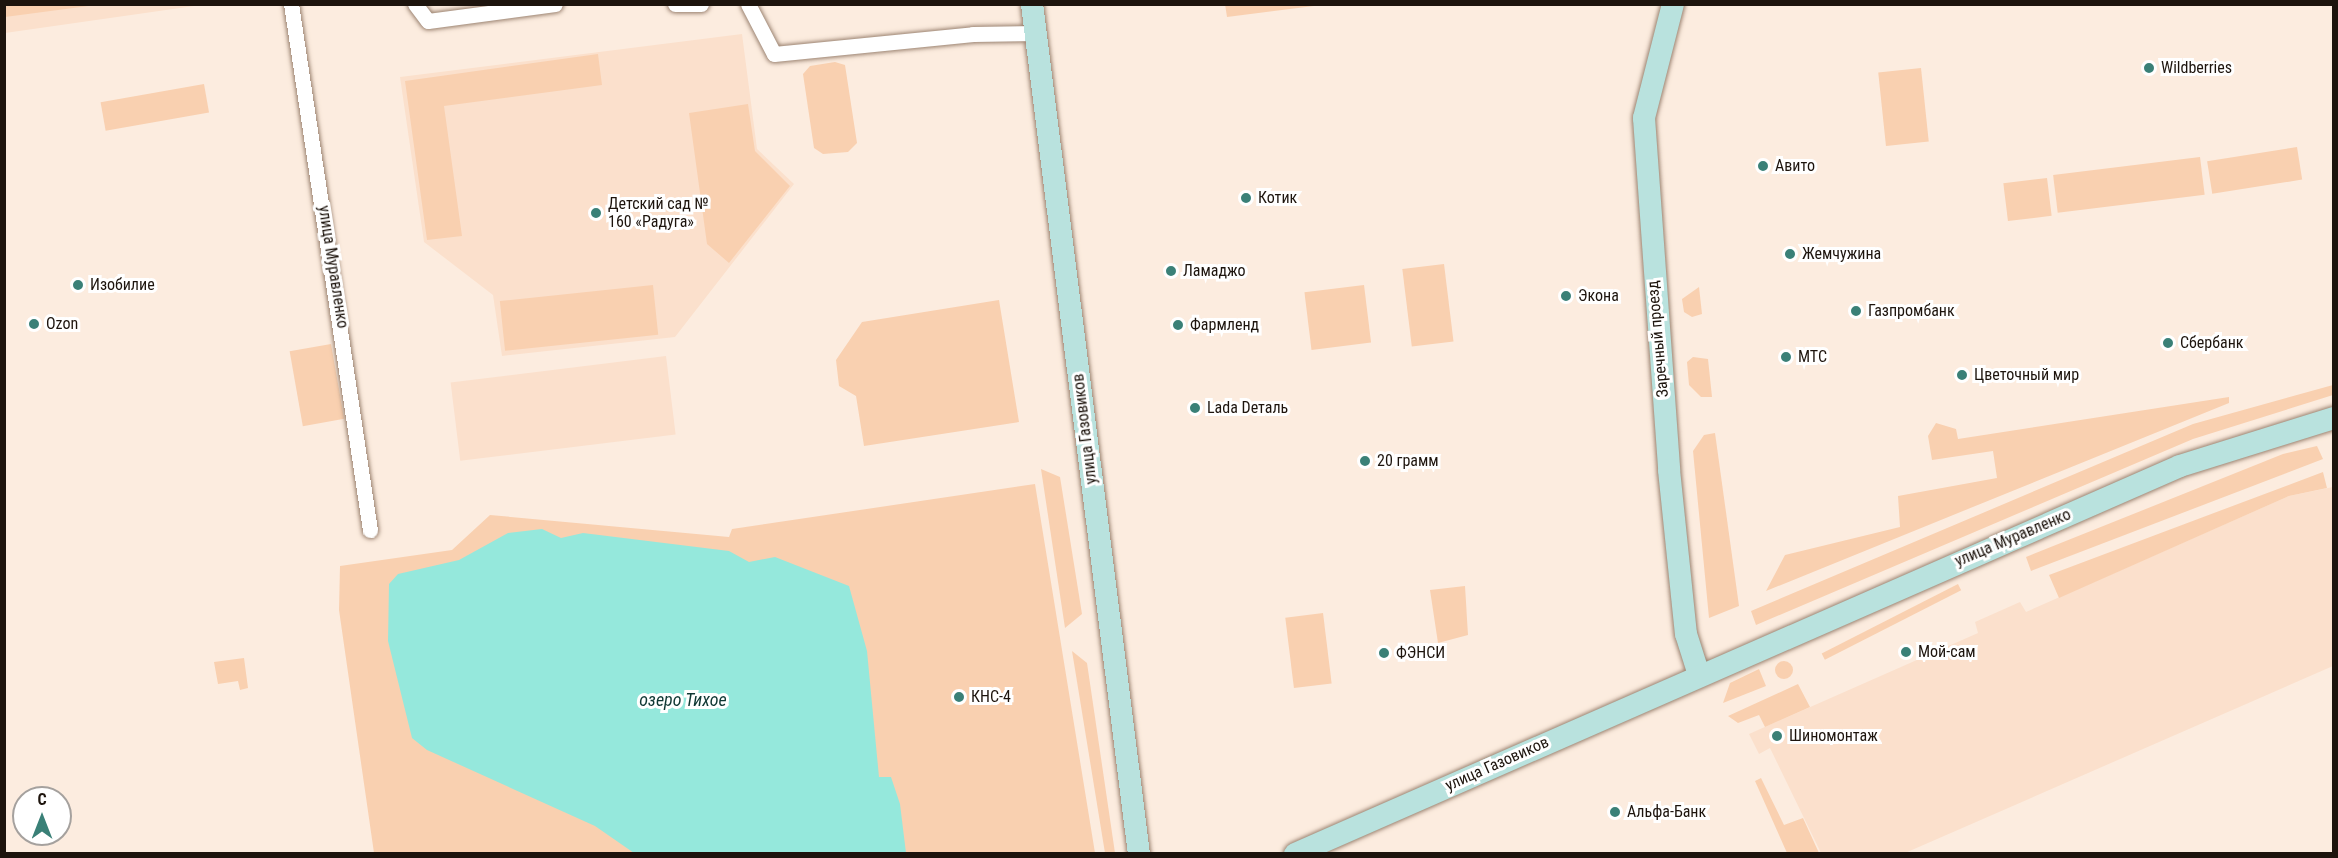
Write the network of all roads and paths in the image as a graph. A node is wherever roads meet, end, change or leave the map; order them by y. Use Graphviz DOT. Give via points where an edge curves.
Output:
graph roads {
  1 [pos="291,4"];
  2 [pos="415,4"];
  3 [pos="555,4"];
  4 [pos="675,4"];
  5 [pos="701,4"];
  6 [pos="748,4"];
  7 [pos="1032,4"];
  8 [pos="1673,4"];
  9 [pos="1036,33"];
  10 [pos="2334,418"];
  11 [pos="370,530"];
  12 [pos="1699,675"];
  13 [pos="1139,854"];
  14 [pos="1295,854"];
  1 -- 11 [label="street, улица Муравленко"];
  2 -- 3 [label="street" via="428,21"];
  4 -- 5 [label="street"];
  6 -- 9 [label="street" via="774,54 973,34"];
  7 -- 9 [label="main road, улица Газовиков"];
  8 -- 12 [label="main road, Заречный проезд" via="1644,118 1669,470 1686,634"];
  9 -- 13 [label="main road, улица Газовиков"];
  10 -- 12 [label="main road, улица Муравленко" via="2180,466"];
  12 -- 14 [label="main road, улица Газовиков"];
}
